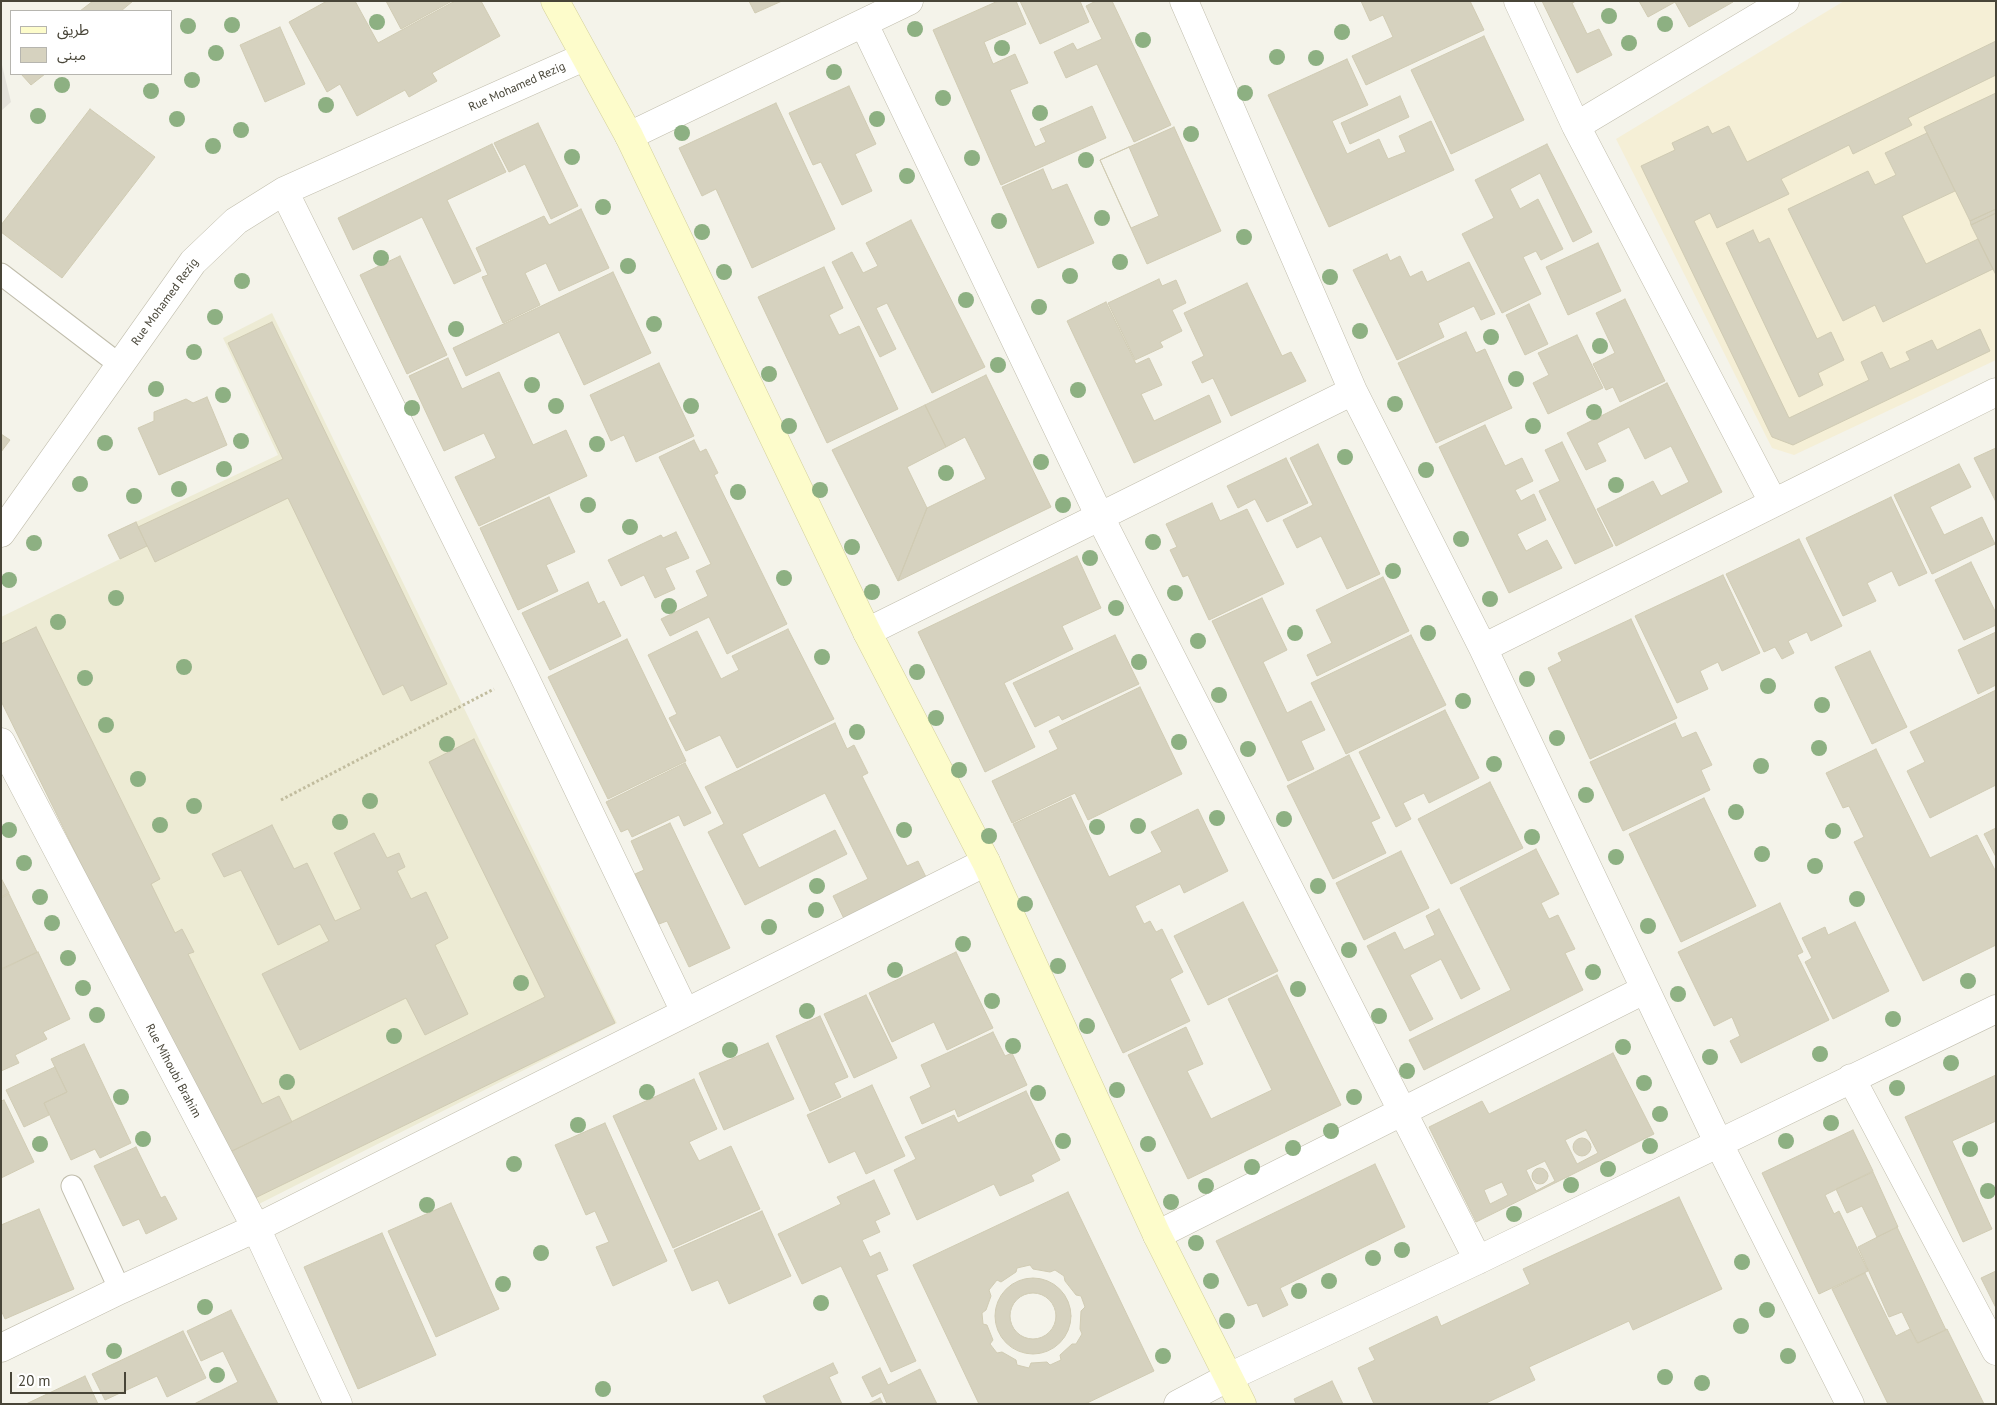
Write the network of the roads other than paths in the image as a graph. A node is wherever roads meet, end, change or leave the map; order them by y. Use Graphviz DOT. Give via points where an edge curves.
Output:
graph roads {
  1 [pos="554,1"];
  2 [pos="908,1"];
  3 [pos="1184,1"];
  4 [pos="1518,1"];
  5 [pos="1785,1"];
  6 [pos="864,24"];
  7 [pos="584,57"];
  8 [pos="1576,126"];
  9 [pos="630,136"];
  10 [pos="284,191"];
  11 [pos="1,274"];
  12 [pos="120,364"];
  13 [pos="1353,391"];
  14 [pos="1996,392"];
  15 [pos="1773,502"];
  16 [pos="1099,515"];
  17 [pos="1,533"];
  18 [pos="867,632"];
  19 [pos="1483,648"];
  20 [pos="1,742"];
  21 [pos="986,862"];
  22 [pos="1644,990"];
  23 [pos="1996,1009"];
  24 [pos="685,1012"];
  25 [pos="1851,1078"];
  26 [pos="1404,1112"];
  27 [pos="1718,1142"];
  28 [pos="72,1186"];
  29 [pos="256,1228"];
  30 [pos="1157,1235"];
  31 [pos="1478,1260"];
  32 [pos="120,1290"];
  33 [pos="1,1348"];
  34 [pos="1996,1351"];
  35 [pos="1229,1377"];
  36 [pos="338,1404"];
  37 [pos="1178,1404"];
  38 [pos="1242,1404"];
  39 [pos="1850,1404"];
  1 -- 7 [label="main road"];
  2 -- 6 [label="street"];
  3 -- 13 [label="street"];
  4 -- 8 [label="street"];
  5 -- 8 [label="street"];
  6 -- 9 [label="street"];
  6 -- 16 [label="street"];
  7 -- 9 [label="main road"];
  7 -- 10 [label="street, Rue Mohamed Rezig"];
  8 -- 15 [label="street"];
  9 -- 18 [label="main road"];
  10 -- 12 [label="street, Rue Mohamed Rezig" via="236,221 193,262"];
  10 -- 24 [label="street" via="523,674"];
  11 -- 12 [label="lane"];
  12 -- 17 [label="street, Rue Mohamed Rezig"];
  13 -- 16 [label="street"];
  13 -- 19 [label="street"];
  14 -- 15 [label="street"];
  15 -- 19 [label="street"];
  16 -- 18 [label="street"];
  16 -- 26 [label="street"];
  18 -- 21 [label="main road"];
  19 -- 22 [label="street"];
  20 -- 29 [label="street, Rue Mihoubi Brahim"];
  21 -- 24 [label="street"];
  21 -- 30 [label="main road"];
  22 -- 26 [label="street"];
  22 -- 27 [label="street"];
  23 -- 25 [label="street"];
  24 -- 29 [label="street"];
  25 -- 27 [label="street"];
  25 -- 34 [label="street"];
  26 -- 30 [label="street"];
  26 -- 31 [label="street"];
  27 -- 31 [label="street"];
  27 -- 39 [label="street"];
  28 -- 32 [label="lane"];
  29 -- 32 [label="street"];
  29 -- 36 [label="street, Rue Mihoubi Brahim"];
  30 -- 35 [label="main road"];
  31 -- 35 [label="street"];
  32 -- 33 [label="street"];
  35 -- 37 [label="street"];
  35 -- 38 [label="main road"];
}
